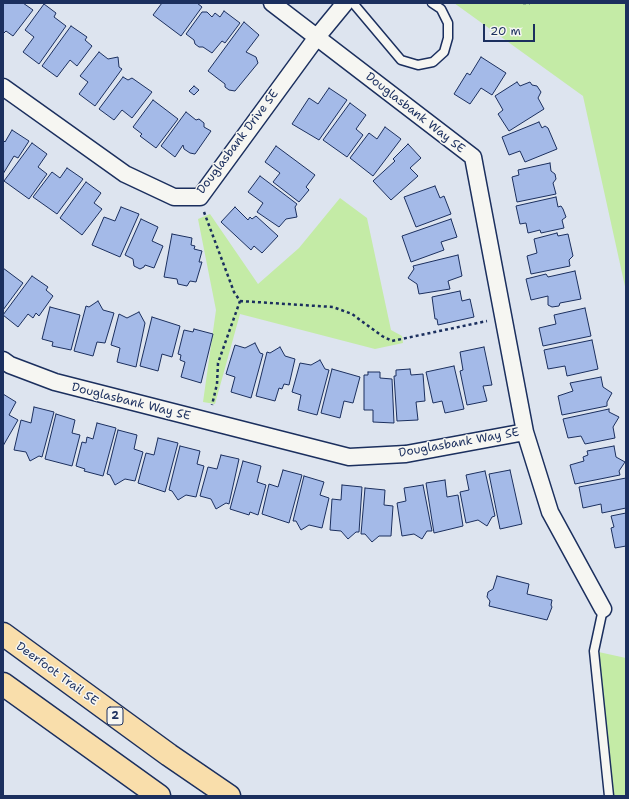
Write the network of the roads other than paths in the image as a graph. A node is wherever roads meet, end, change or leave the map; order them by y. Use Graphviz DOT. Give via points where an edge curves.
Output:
graph roads {
  1 [pos="272,3"];
  2 [pos="345,3"];
  3 [pos="352,3"];
  4 [pos="432,3"];
  5 [pos="317,37"];
  6 [pos="3,87"];
  7 [pos="3,360"];
  8 [pos="525,432"];
  9 [pos="603,609"];
  10 [pos="3,634"];
  11 [pos="3,684"];
  12 [pos="159,796"];
  13 [pos="229,796"];
  14 [pos="609,796"];
  1 -- 5 [label="street, Douglasbank Way SE"];
  2 -- 5 [label="street, Douglasbank Drive SE"];
  3 -- 4 [label="lane" via="401,60 418,66 433,62 444,52 448,38 448,23 441,9"];
  5 -- 6 [label="street, Douglasbank Drive SE" via="200,197 174,197 125,174"];
  5 -- 8 [label="street, Douglasbank Way SE" via="473,157"];
  7 -- 8 [label="street, Douglasbank Way SE" via="55,382 349,457 406,454"];
  8 -- 9 [label="street" via="550,512"];
  9 -- 14 [label="lane" via="594,651"];
  10 -- 13 [label="highway, Deerfoot Trail SE / 2"];
  11 -- 12 [label="highway"];
}
